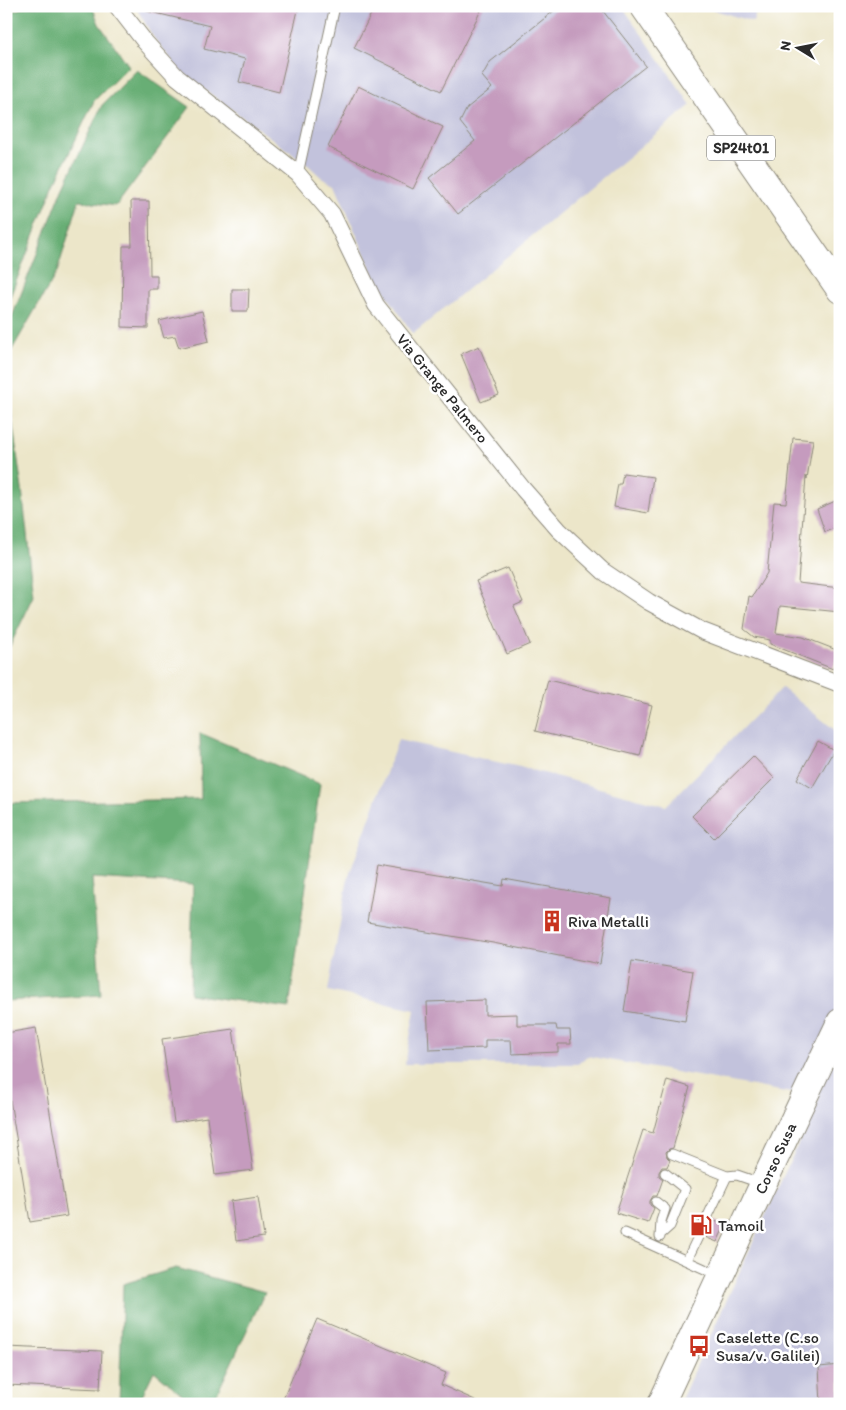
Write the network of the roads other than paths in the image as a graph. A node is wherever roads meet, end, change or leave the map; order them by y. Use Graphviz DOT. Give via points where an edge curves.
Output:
graph roads {
  1 [pos="117,6"];
  2 [pos="335,6"];
  3 [pos="643,6"];
  4 [pos="298,174"];
  5 [pos="840,290"];
  6 [pos="840,684"];
  7 [pos="840,1022"];
  8 [pos="672,1154"];
  9 [pos="665,1173"];
  10 [pos="727,1176"];
  11 [pos="762,1184"];
  12 [pos="656,1202"];
  13 [pos="625,1233"];
  14 [pos="661,1234"];
  15 [pos="656,1246"];
  16 [pos="687,1260"];
  17 [pos="720,1276"];
  18 [pos="661,1404"];
  1 -- 4 [label="street, Via Grange Palmero" via="144,42 177,76"];
  2 -- 4 [label="lane"];
  3 -- 5 [label="main road, SP24t01"];
  4 -- 6 [label="street, Via Grange Palmero" via="332,214 376,305 559,530 603,571 658,607 702,631"];
  7 -- 11 [label="main road, Corso Susa"];
  8 -- 10 [label="lane"];
  9 -- 14 [label="lane" via="685,1189 670,1226"];
  10 -- 11 [label="lane" via="737,1175"];
  10 -- 16 [label="lane"];
  11 -- 17 [label="main road, Corso Susa"];
  12 -- 14 [label="lane" via="665,1210"];
  13 -- 15 [label="lane"];
  14 -- 15 [label="lane"];
  15 -- 16 [label="lane"];
  16 -- 17 [label="lane"];
  17 -- 18 [label="main road, Corso Susa"];
}
